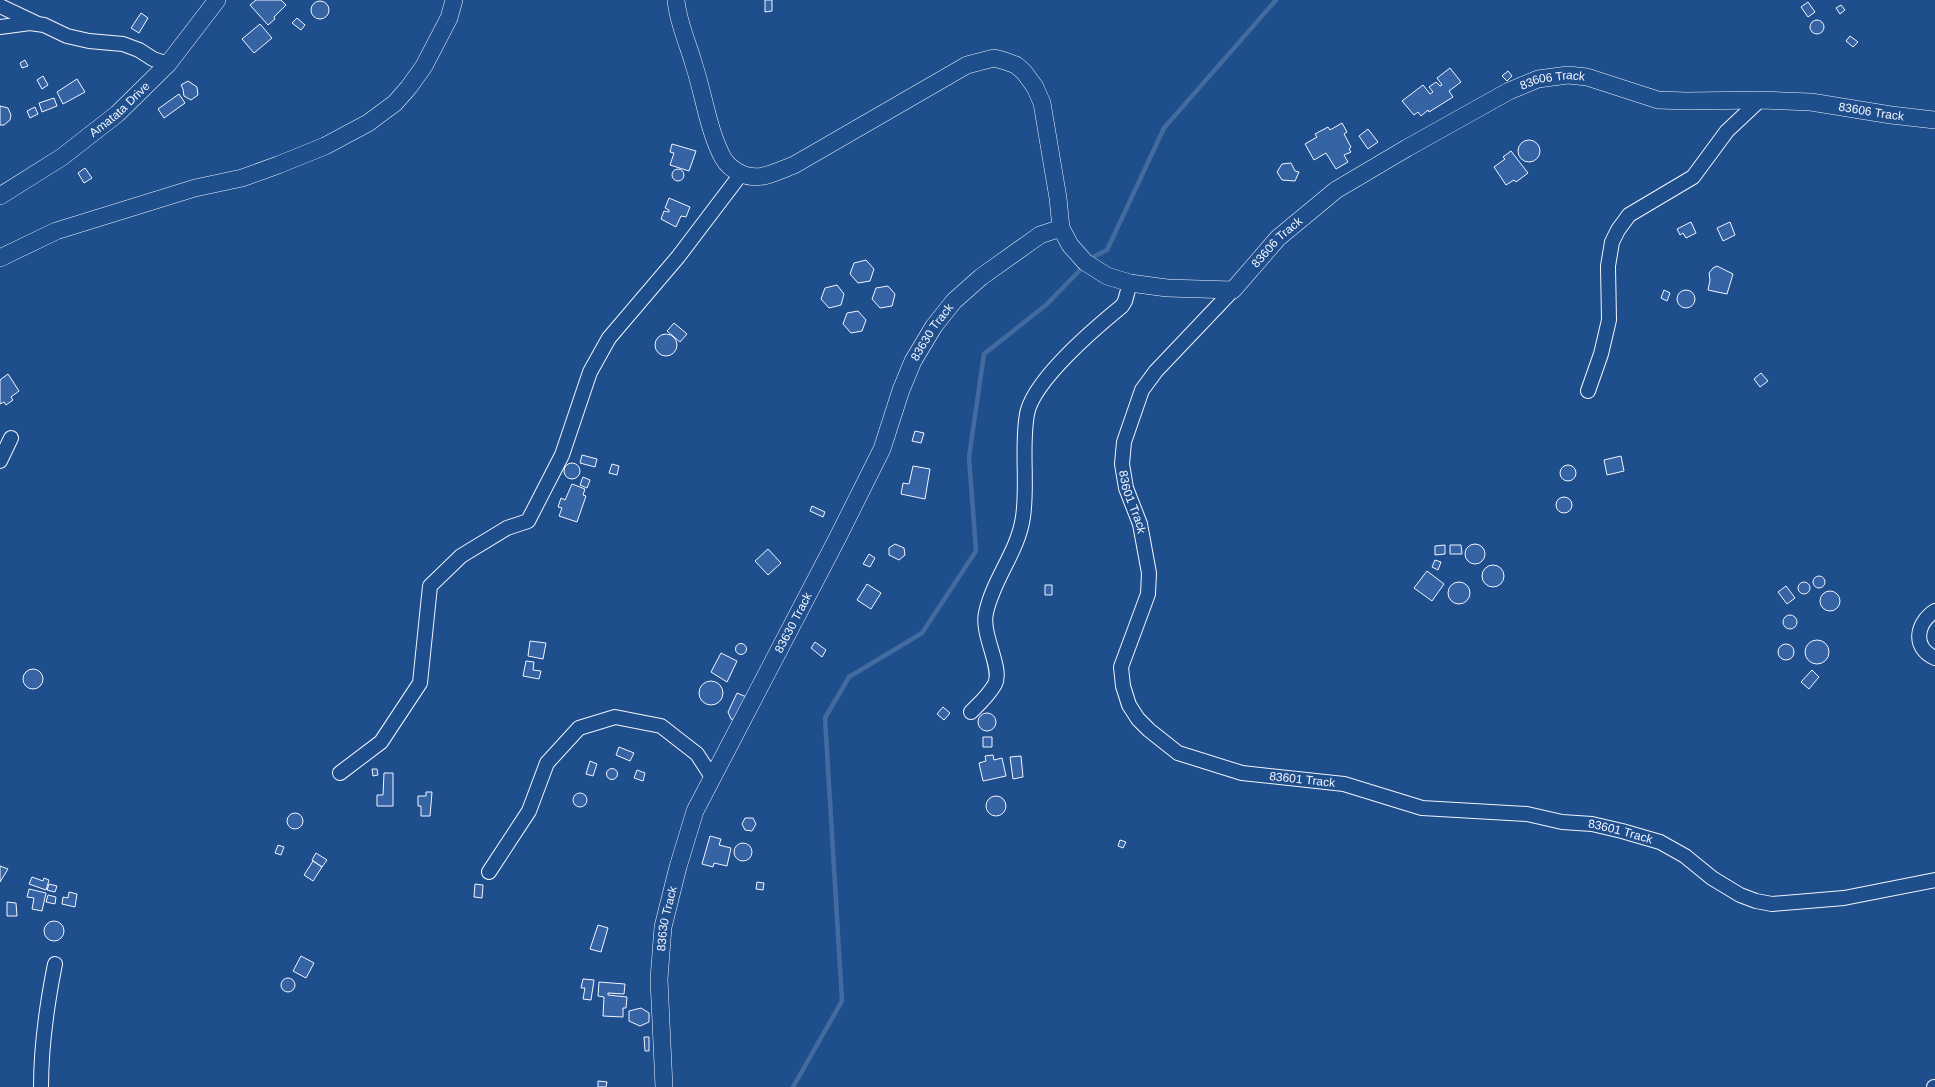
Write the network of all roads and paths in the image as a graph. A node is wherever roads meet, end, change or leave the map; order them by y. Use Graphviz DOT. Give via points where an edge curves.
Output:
graph roads {
  1 [pos="217,0"];
  2 [pos="454,0"];
  3 [pos="676,0"];
  4 [pos="0,6"];
  5 [pos="44,25"];
  6 [pos="0,27"];
  7 [pos="168,64"];
  8 [pos="1760,100"];
  9 [pos="1935,120"];
  10 [pos="741,174"];
  11 [pos="0,196"];
  12 [pos="1061,228"];
  13 [pos="0,258"];
  14 [pos="1130,283"];
  15 [pos="1233,290"];
  16 [pos="1588,391"];
  17 [pos="11,438"];
  18 [pos="0,461"];
  19 [pos="1935,611"];
  20 [pos="1935,658"];
  21 [pos="971,712"];
  22 [pos="340,773"];
  23 [pos="712,776"];
  24 [pos="489,872"];
  25 [pos="1935,880"];
  26 [pos="55,964"];
  27 [pos="41,1087"];
  28 [pos="664,1087"];
  1 -- 7 [label="street, Amatata Drive"];
  2 -- 13 [label="street" via="449,18 410,87 395,103 368,123 325,146 278,165 242,178 195,188 56,231"];
  3 -- 10 [label="street" via="680,22 715,140 724,160"];
  4 -- 5 [label="street" via="29,21"];
  5 -- 6 [label="street" via="30,23"];
  5 -- 7 [label="street" via="67,36 123,44"];
  7 -- 11 [label="street, Amatata Drive" via="117,114 62,157"];
  8 -- 9 [label="street, 83606 Track" via="1811,102"];
  8 -- 15 [label="street, 83606 Track" via="1658,100 1587,77 1568,75 1538,79 1509,91 1336,190 1278,238"];
  8 -- 16 [label="street" via="1727,130 1693,177 1630,215 1618,230 1612,242 1608,266 1609,320"];
  10 -- 12 [label="street" via="763,177 794,165 950,74 967,65 994,58 1016,64 1024,72 1042,103"];
  10 -- 22 [label="street" via="678,257 609,338 590,372 562,455 528,521 507,528 461,556 430,586 420,684 381,742"];
  12 -- 14 [label="street" via="1070,245 1085,262 1106,276"];
  12 -- 23 [label="street, 83630 Track" via="1040,235 981,277 954,301 934,326 913,360 900,390 882,449"];
  14 -- 15 [label="street" via="1167,288"];
  14 -- 21 [label="street" via="1122,306 1052,373 1037,391 1027,413 1023,517 1016,543 985,614 988,646 997,673 995,684"];
  15 -- 25 [label="street, 83601 Track" via="1142,390 1124,442 1122,464 1126,488 1140,524 1149,573 1148,594 1121,667 1121,678 1129,705 1138,719 1165,744 1178,753 1242,773 1344,784 1422,808 1527,814 1562,822 1622,830 1660,842 1685,856 1712,878 1740,895 1767,903 1785,904 1844,898"];
  17 -- 18 [label="street"];
  19 -- 20 [label="street" via="1920,627 1919,642 1923,650"];
  23 -- 24 [label="street" via="697,754 661,726 615,717 579,728 547,764 529,810"];
  23 -- 28 [label="street, 83630 Track" via="695,811 663,927 659,979"];
  26 -- 27 [label="street" via="49,994"];
}
